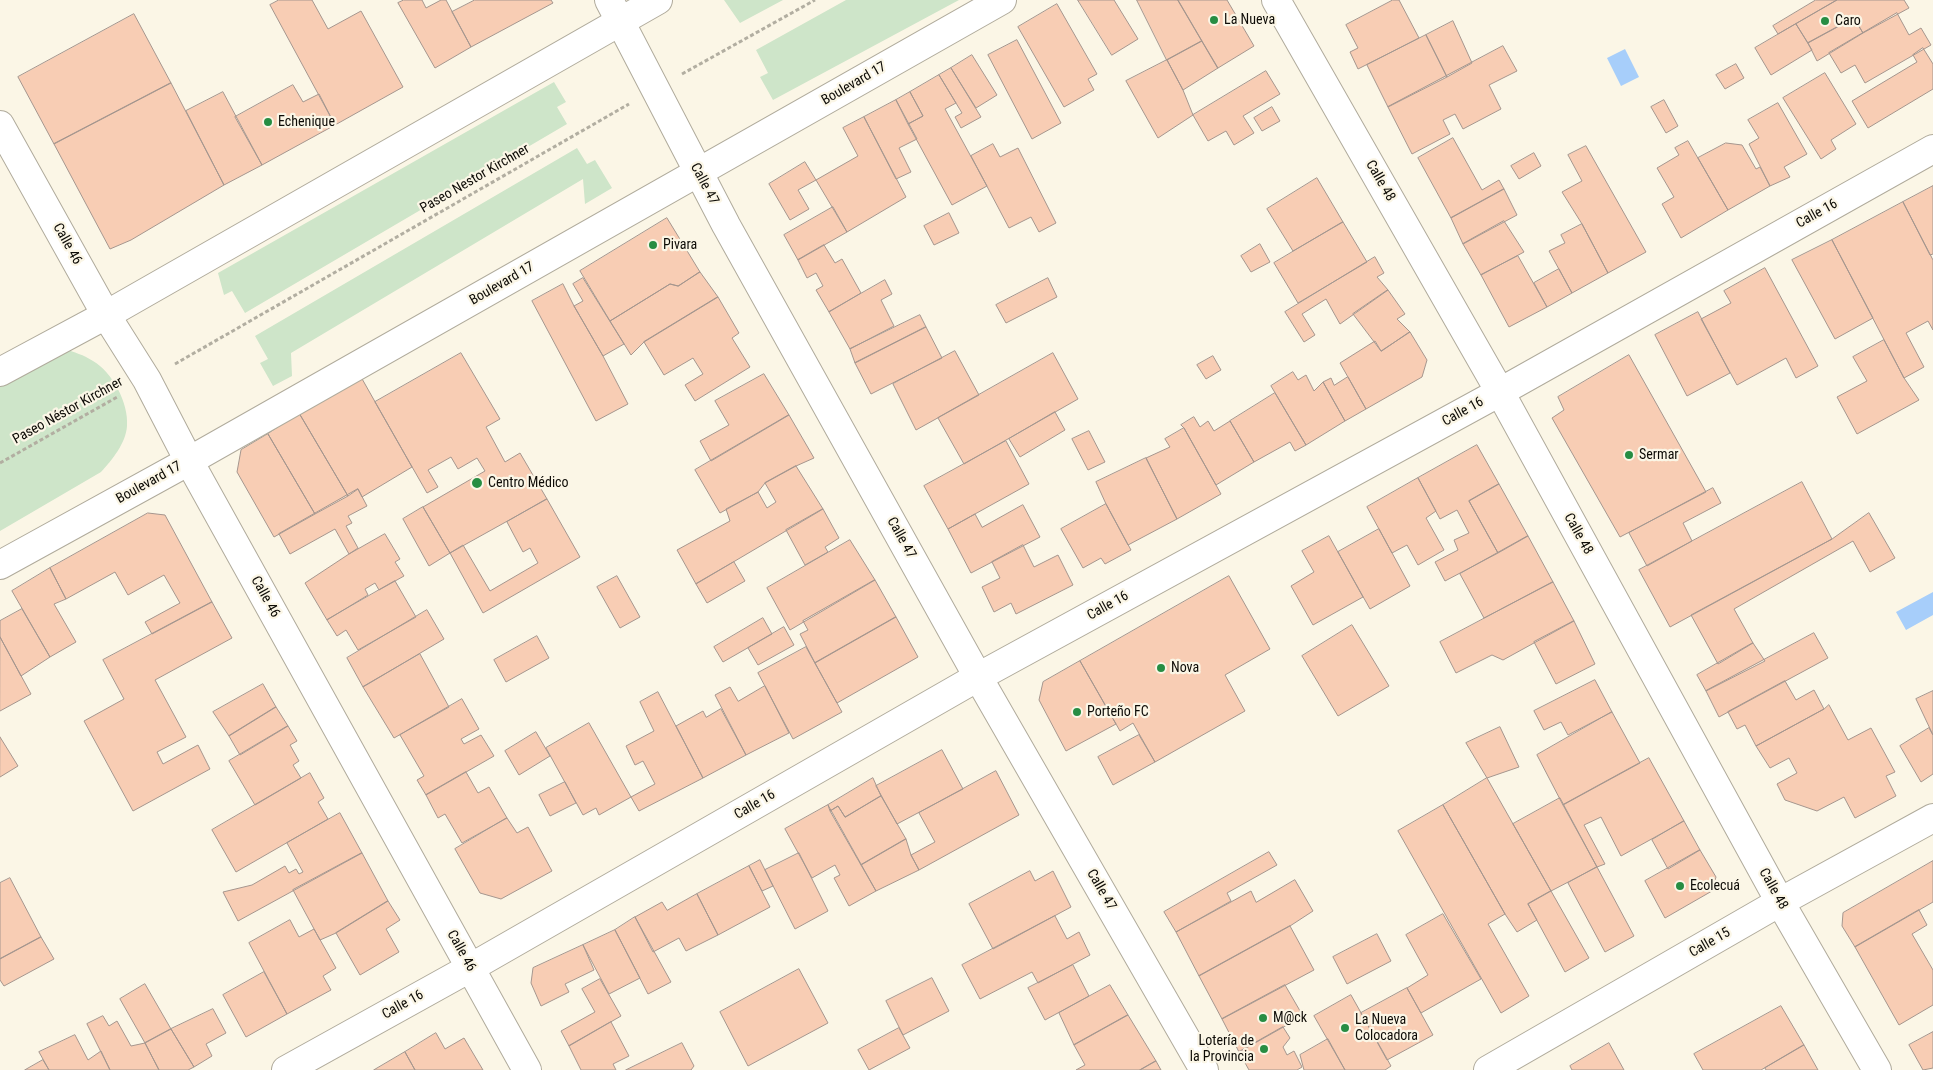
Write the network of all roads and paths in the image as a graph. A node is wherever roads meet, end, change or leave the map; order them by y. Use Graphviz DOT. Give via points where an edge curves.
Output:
graph roads {
  1 [pos="658,0"];
  2 [pos="815,0"];
  3 [pos="1002,0"];
  4 [pos="1276,0"];
  5 [pos="615,10"];
  6 [pos="656,89"];
  7 [pos="0,125"];
  8 [pos="1933,149"];
  9 [pos="698,173"];
  10 [pos="106,315"];
  11 [pos="0,372"];
  12 [pos="148,380"];
  13 [pos="1500,392"];
  14 [pos="189,461"];
  15 [pos="0,463"];
  16 [pos="0,565"];
  17 [pos="978,677"];
  18 [pos="1933,818"];
  19 [pos="1780,902"];
  20 [pos="470,968"];
  21 [pos="286,1070"];
  22 [pos="527,1070"];
  23 [pos="1204,1070"];
  24 [pos="1488,1070"];
  25 [pos="1877,1070"];
  1 -- 5 [label="street"];
  2 -- 6 [label="path, Paseo Nestor Kirchner"];
  3 -- 9 [label="street, Boulevard 17"];
  4 -- 13 [label="street, Calle 48"];
  5 -- 6 [label="street, Calle 47"];
  5 -- 10 [label="street"];
  6 -- 9 [label="street, Calle 47"];
  6 -- 12 [label="path, Paseo Nestor Kirchner"];
  7 -- 10 [label="street, Calle 46"];
  8 -- 13 [label="street, Calle 16"];
  9 -- 14 [label="street, Boulevard 17"];
  9 -- 17 [label="street, Calle 47"];
  10 -- 11 [label="street"];
  10 -- 12 [label="street, Calle 46"];
  12 -- 14 [label="street, Calle 46"];
  12 -- 15 [label="path, Paseo Néstor Kirchner"];
  13 -- 17 [label="street, Calle 16"];
  13 -- 19 [label="street, Calle 48"];
  14 -- 16 [label="street, Boulevard 17"];
  14 -- 20 [label="street, Calle 46"];
  17 -- 20 [label="street, Calle 16"];
  17 -- 23 [label="street, Calle 47"];
  18 -- 19 [label="street, Calle 15"];
  19 -- 24 [label="street, Calle 15"];
  19 -- 25 [label="street, Calle 48"];
  20 -- 21 [label="street, Calle 16"];
  20 -- 22 [label="street, Calle 46"];
}
